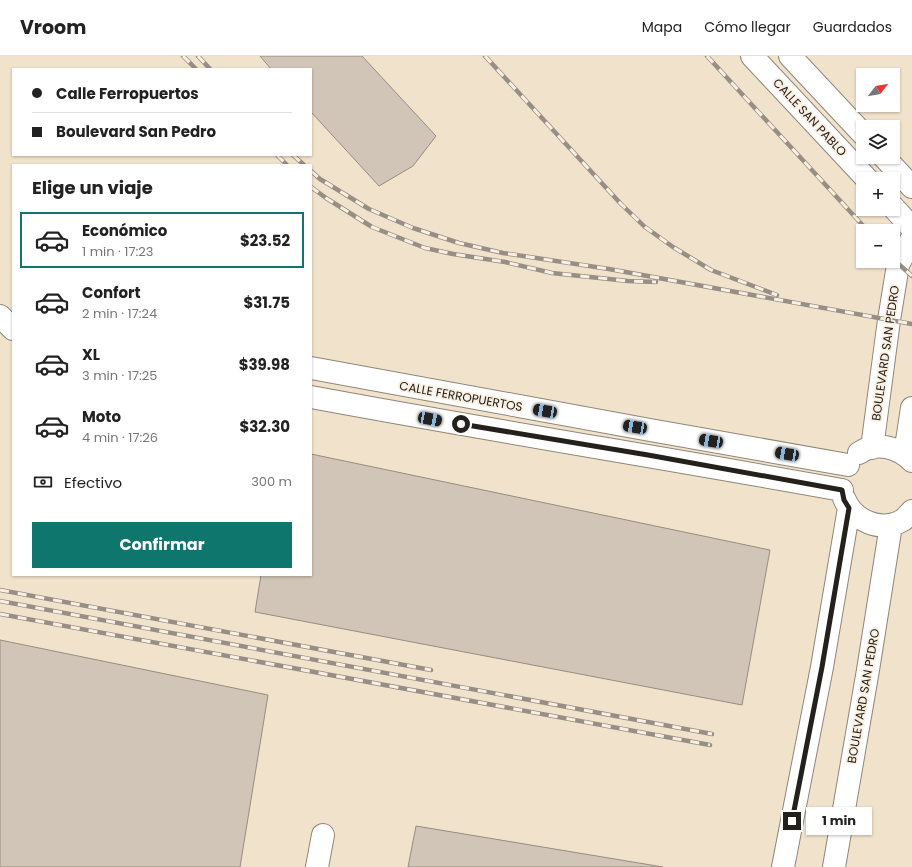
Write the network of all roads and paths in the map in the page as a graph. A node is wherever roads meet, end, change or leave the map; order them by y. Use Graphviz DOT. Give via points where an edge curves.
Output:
graph roads {
  1 [pos="753,56"];
  2 [pos="790,56"];
  3 [pos="856,127"];
  4 [pos="891,164"];
  5 [pos="861,172"];
  6 [pos="912,187"];
  7 [pos="900,215"];
  8 [pos="912,228"];
  9 [pos="912,238"];
  10 [pos="0,306"];
  11 [pos="12,309"];
  12 [pos="0,316"];
  13 [pos="12,328"];
  14 [pos="0,339"];
  15 [pos="12,341"];
  16 [pos="312,368"];
  17 [pos="454,395"];
  18 [pos="312,397"];
  19 [pos="912,408"];
  20 [pos="445,422"];
  21 [pos="650,430"];
  22 [pos="872,448"];
  23 [pos="648,455"];
  24 [pos="909,458"];
  25 [pos="848,465"];
  26 [pos="846,499"];
  27 [pos="912,511"];
  28 [pos="891,525"];
  29 [pos="324,835"];
  30 [pos="317,867"];
  31 [pos="784,867"];
  32 [pos="834,867"];
  1 -- 5 [label="street, CALLE SAN PABLO"];
  2 -- 3 [label="street"];
  4 -- 6 [label="street"];
  7 -- 8 [label="street"];
  9 -- 22 [label="street, BOULEVARD SAN PEDRO" via="898,265"];
  10 -- 11 [label="street"];
  12 -- 13 [label="street"];
  14 -- 15 [label="street"];
  16 -- 17 [label="street, CALLE FERROPUERTOS"];
  17 -- 20 [label="street"];
  17 -- 21 [label="street, CALLE FERROPUERTOS"];
  18 -- 20 [label="street"];
  19 -- 24 [label="street"];
  20 -- 23 [label="street"];
  21 -- 23 [label="street"];
  21 -- 25 [label="street, CALLE FERROPUERTOS"];
  22 -- 24 [label="street" via="884,446 895,449"];
  22 -- 25 [label="street" via="862,451"];
  23 -- 26 [label="street"];
  25 -- 26 [label="street" via="843,477"];
  26 -- 28 [label="street" via="857,517 879,526"];
  26 -- 31 [label="street" via="822,667"];
  27 -- 28 [label="street" via="903,520"];
  28 -- 32 [label="street, BOULEVARD SAN PEDRO"];
  29 -- 30 [label="street"];
}
